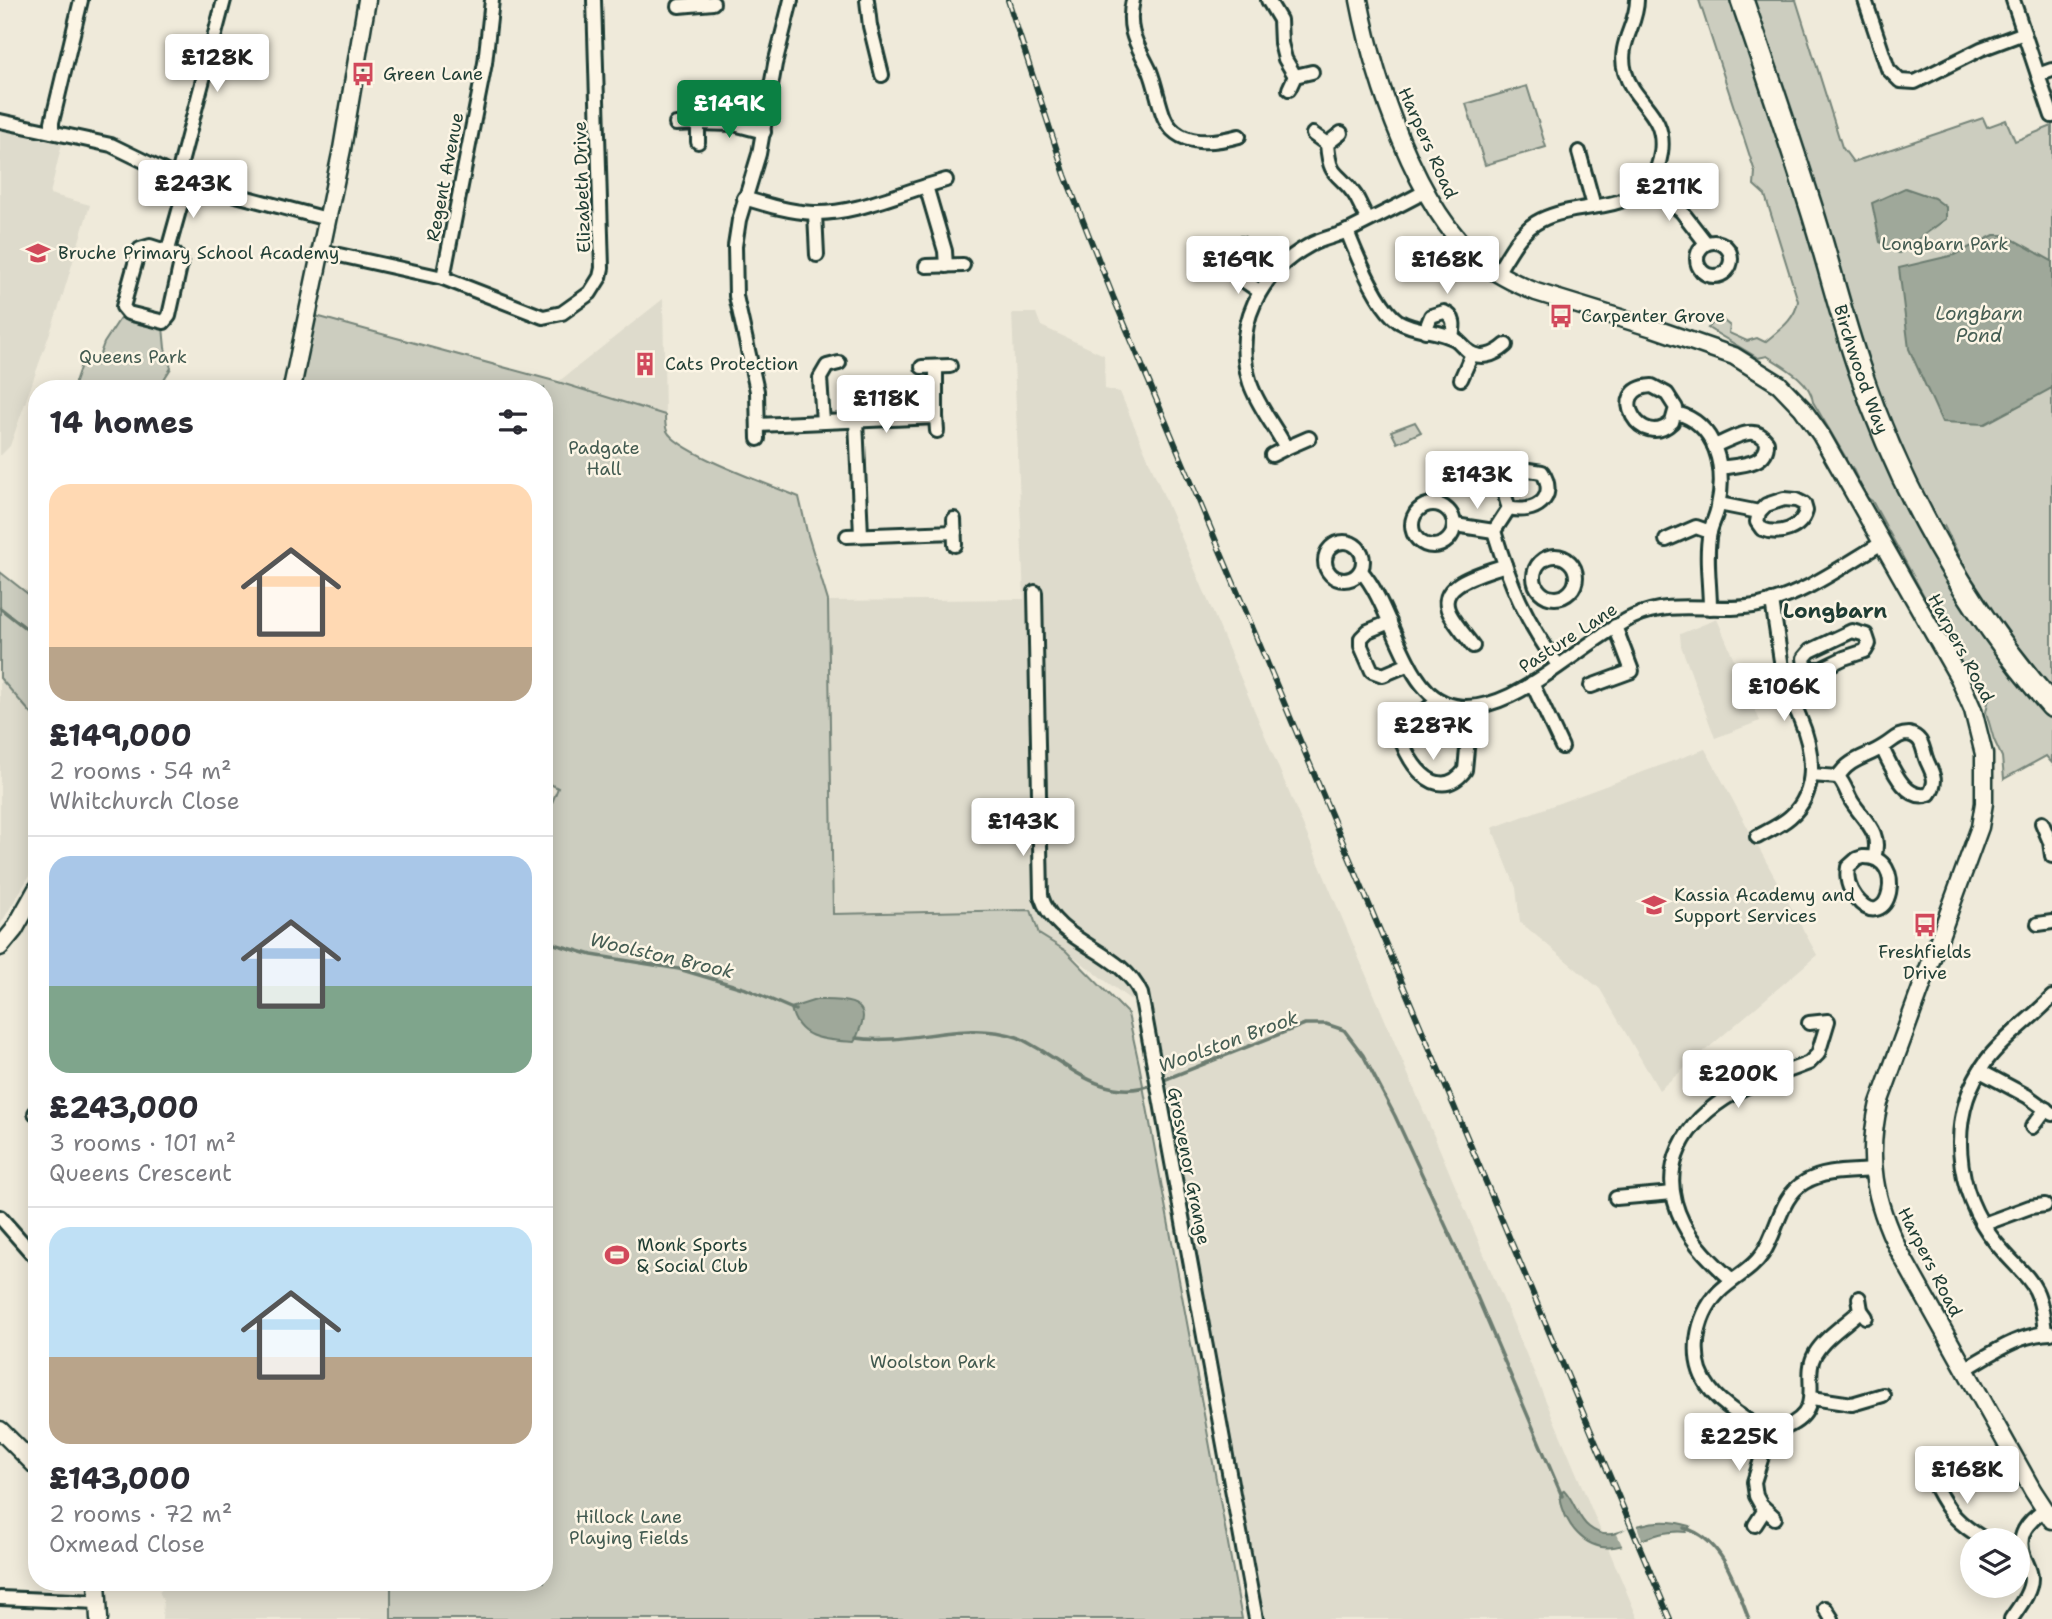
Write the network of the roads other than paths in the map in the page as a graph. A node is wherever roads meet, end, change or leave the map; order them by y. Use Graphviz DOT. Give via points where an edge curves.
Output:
graph roads {
  1 [pos="81,0"];
  2 [pos="224,0"];
  3 [pos="367,0"];
  4 [pos="492,0"];
  5 [pos="594,0"];
  6 [pos="791,0"];
  7 [pos="867,0"];
  8 [pos="1133,0"];
  9 [pos="1268,0"];
  10 [pos="1359,0"];
  11 [pos="1637,0"];
  12 [pos="1742,0"];
  13 [pos="1865,0"];
  14 [pos="2013,0"];
  15 [pos="699,1"];
  16 [pos="713,3"];
  17 [pos="679,6"];
  18 [pos="2024,33"];
  19 [pos="2052,70"];
  20 [pos="1312,72"];
  21 [pos="882,75"];
  22 [pos="2038,75"];
  23 [pos="1295,76"];
  24 [pos="1289,89"];
  25 [pos="2052,116"];
  26 [pos="0,121"];
  27 [pos="698,123"];
  28 [pos="676,124"];
  29 [pos="52,132"];
  30 [pos="764,132"];
  31 [pos="1341,133"];
  32 [pos="1312,134"];
  33 [pos="1240,136"];
  34 [pos="698,142"];
  35 [pos="1327,144"];
  36 [pos="1579,152"];
  37 [pos="182,180"];
  38 [pos="946,180"];
  39 [pos="1649,184"];
  40 [pos="926,186"];
  41 [pos="1426,191"];
  42 [pos="744,198"];
  43 [pos="1594,206"];
  44 [pos="816,213"];
  45 [pos="327,219"];
  46 [pos="1368,220"];
  47 [pos="1348,231"];
  48 [pos="1706,243"];
  49 [pos="1241,244"];
  50 [pos="168,250"];
  51 [pos="321,251"];
  52 [pos="817,255"];
  53 [pos="963,265"];
  54 [pos="926,266"];
  55 [pos="946,266"];
  56 [pos="1207,269"];
  57 [pos="1227,269"];
  58 [pos="1497,273"];
  59 [pos="443,278"];
  60 [pos="1259,290"];
  61 [pos="1425,331"];
  62 [pos="1452,337"];
  63 [pos="1506,345"];
  64 [pos="1472,354"];
  65 [pos="839,362"];
  66 [pos="950,366"];
  67 [pos="936,367"];
  68 [pos="922,368"];
  69 [pos="1461,379"];
  70 [pos="294,380"];
  71 [pos="1676,413"];
  72 [pos="936,417"];
  73 [pos="856,420"];
  74 [pos="823,422"];
  75 [pos="758,425"];
  76 [pos="937,431"];
  77 [pos="1309,438"];
  78 [pos="758,439"];
  79 [pos="1714,446"];
  80 [pos="1286,449"];
  81 [pos="1272,456"];
  82 [pos="1720,468"];
  83 [pos="1719,503"];
  84 [pos="1509,508"];
  85 [pos="1759,512"];
  86 [pos="1455,525"];
  87 [pos="1494,531"];
  88 [pos="955,532"];
  89 [pos="1710,532"];
  90 [pos="1665,540"];
  91 [pos="1882,543"];
  92 [pos="1505,565"];
  93 [pos="1361,571"];
  94 [pos="1510,579"];
  95 [pos="1534,580"];
  96 [pos="1035,592"];
  97 [pos="1772,601"];
  98 [pos="1710,608"];
  99 [pos="1390,622"];
  100 [pos="1615,626"];
  101 [pos="1473,646"];
  102 [pos="1804,662"];
  103 [pos="1782,663"];
  104 [pos="1409,664"];
  105 [pos="1558,665"];
  106 [pos="1532,683"];
  107 [pos="1591,686"];
  108 [pos="1437,699"];
  109 [pos="2052,706"];
  110 [pos="1471,707"];
  111 [pos="1562,747"];
  112 [pos="1882,748"];
  113 [pos="1811,775"];
  114 [pos="1838,777"];
  115 [pos="2042,823"];
  116 [pos="1757,837"];
  117 [pos="2052,856"];
  118 [pos="1874,858"];
  119 [pos="28,905"];
  120 [pos="2052,922"];
  121 [pos="2038,924"];
  122 [pos="0,947"];
  123 [pos="2052,997"];
  124 [pos="1809,1023"];
  125 [pos="1980,1071"];
  126 [pos="2049,1111"];
  127 [pos="2032,1128"];
  128 [pos="1873,1170"];
  129 [pos="1673,1193"];
  130 [pos="1616,1198"];
  131 [pos="2045,1205"];
  132 [pos="0,1217"];
  133 [pos="1984,1224"];
  134 [pos="28,1249"];
  135 [pos="1732,1280"];
  136 [pos="1862,1308"];
  137 [pos="2048,1334"];
  138 [pos="1965,1369"];
  139 [pos="1885,1395"];
  140 [pos="1812,1398"];
  141 [pos="1766,1429"];
  142 [pos="0,1430"];
  143 [pos="28,1458"];
  144 [pos="1935,1486"];
  145 [pos="2048,1515"];
  146 [pos="1755,1525"];
  147 [pos="1966,1528"];
  148 [pos="2024,1528"];
  149 [pos="97,1591"];
  150 [pos="0,1598"];
  151 [pos="2024,1598"];
  152 [pos="98,1602"];
  153 [pos="99,1619"];
  154 [pos="1256,1619"];
  155 [pos="2011,1619"];
  1 -- 29 [label="street"];
  2 -- 37 [label="street"];
  3 -- 45 [label="street"];
  4 -- 59 [label="street, Regent Avenue" via="485,63"];
  5 -- 59 [label="street, Elizabeth Drive" via="602,268 596,286 562,313 543,317"];
  6 -- 30 [label="street"];
  7 -- 21 [label="street"];
  8 -- 33 [label="street" via="1130,27 1172,130 1189,141 1216,142"];
  9 -- 23 [label="street" via="1280,20 1285,59"];
  10 -- 41 [label="street, Harpers Road" via="1380,81"];
  11 -- 39 [label="street" via="1623,62 1630,84 1659,122 1662,150"];
  12 -- 109 [label="main road, Birchwood Way" via="1810,202 1859,369 1890,446 1955,573 2023,673"];
  13 -- 18 [label="street" via="1888,69 1904,82 1925,79 1981,49"];
  14 -- 18 [label="street"];
  15 -- 16 [label="street"];
  15 -- 17 [label="street"];
  18 -- 22 [label="street"];
  19 -- 22 [label="street"];
  20 -- 23 [label="street"];
  22 -- 25 [label="street"];
  23 -- 24 [label="street"];
  26 -- 29 [label="street"];
  27 -- 28 [label="street"];
  27 -- 30 [label="street" via="734,124"];
  27 -- 34 [label="street"];
  29 -- 37 [label="street" via="111,145"];
  30 -- 42 [label="street"];
  31 -- 35 [label="street"];
  32 -- 35 [label="street"];
  35 -- 46 [label="street" via="1334,175 1353,193"];
  36 -- 43 [label="street"];
  37 -- 45 [label="street"];
  37 -- 50 [label="street"];
  38 -- 40 [label="street"];
  39 -- 43 [label="street" via="1625,200"];
  39 -- 48 [label="street" via="1682,212"];
  40 -- 44 [label="street" via="860,206"];
  40 -- 55 [label="street"];
  41 -- 46 [label="street"];
  41 -- 58 [label="street, Harpers Road" via="1458,239"];
  42 -- 44 [label="street"];
  42 -- 75 [label="street" via="735,246 736,296 756,382"];
  43 -- 58 [label="street" via="1531,225"];
  44 -- 52 [label="street"];
  45 -- 51 [label="street"];
  46 -- 47 [label="street"];
  47 -- 60 [label="street" via="1290,256"];
  47 -- 61 [label="street" via="1388,310 1398,320"];
  49 -- 57 [label="street"];
  50 -- 50 [label="street" via="181,262 169,316 160,322 125,311 122,302 138,253 149,246"];
  51 -- 59 [label="street, Elizabeth Drive"];
  51 -- 70 [label="street"];
  53 -- 55 [label="street"];
  54 -- 55 [label="street"];
  56 -- 57 [label="street"];
  57 -- 60 [label="street"];
  58 -- 91 [label="street, Harpers Road" via="1536,292 1713,347 1767,375 1802,408 1821,435"];
  60 -- 80 [label="street" via="1245,338 1250,381"];
  61 -- 62 [label="street"];
  61 -- 62 [label="street" via="1431,316 1444,312 1453,320"];
  62 -- 64 [label="street"];
  63 -- 64 [label="street" via="1491,355"];
  64 -- 69 [label="street"];
  65 -- 74 [label="street" via="827,366 820,378"];
  66 -- 67 [label="street"];
  67 -- 68 [label="street"];
  67 -- 72 [label="street"];
  71 -- 79 [label="street" via="1700,425"];
  72 -- 73 [label="street"];
  72 -- 76 [label="street"];
  73 -- 74 [label="street"];
  73 -- 88 [label="street" via="854,536"];
  74 -- 75 [label="street"];
  75 -- 78 [label="street"];
  77 -- 80 [label="street"];
  79 -- 82 [label="street"];
  79 -- 82 [label="street" via="1752,432 1767,442 1760,459"];
  80 -- 81 [label="street"];
  82 -- 83 [label="street"];
  83 -- 85 [label="street"];
  83 -- 89 [label="street"];
  84 -- 87 [label="street"];
  86 -- 87 [label="street"];
  87 -- 92 [label="street"];
  89 -- 90 [label="street" via="1696,527"];
  89 -- 98 [label="street"];
  91 -- 97 [label="street, Pasture Lane" via="1802,590"];
  91 -- 128 [label="street, Harpers Road" via="1959,678 1973,710 1986,779 1980,827 1879,1103 1873,1129"];
  92 -- 94 [label="street"];
  92 -- 101 [label="street" via="1450,591 1450,613"];
  93 -- 99 [label="street"];
  94 -- 95 [label="street"];
  94 -- 105 [label="street" via="1527,619"];
  96 -- 154 [label="street, Grosvenor Grange" via="1041,896 1057,923 1118,966 1140,994"];
  97 -- 98 [label="street, Pasture Lane"];
  97 -- 103 [label="street"];
  98 -- 100 [label="street, Pasture Lane" via="1687,605 1653,611"];
  99 -- 104 [label="street"];
  99 -- 104 [label="street" via="1361,638 1372,671 1386,675"];
  100 -- 105 [label="street, Pasture Lane"];
  100 -- 107 [label="street" via="1632,671"];
  102 -- 102 [label="street" via="1810,651 1846,632 1862,632 1868,640 1865,652 1821,669 1809,669"];
  102 -- 103 [label="street"];
  103 -- 113 [label="street" via="1787,693 1808,744"];
  104 -- 108 [label="street"];
  105 -- 106 [label="street, Pasture Lane"];
  106 -- 110 [label="street, Pasture Lane" via="1497,702"];
  106 -- 111 [label="street"];
  108 -- 110 [label="street, Pasture Lane"];
  108 -- 110 [label="street" via="1426,712 1399,728 1414,765 1436,782 1454,780 1465,770"];
  112 -- 112 [label="street" via="1898,735 1919,738 1934,779 1929,794 1910,792"];
  112 -- 114 [label="street" via="1847,765"];
  113 -- 114 [label="street"];
  113 -- 116 [label="street" via="1797,810"];
  114 -- 118 [label="street" via="1873,829"];
  115 -- 117 [label="street"];
  119 -- 122 [label="street"];
  120 -- 121 [label="street"];
  123 -- 125 [label="street"];
  124 -- 129 [label="street" via="1828,1021 1818,1054 1809,1063 1734,1093 1686,1132 1674,1163"];
  125 -- 126 [label="street"];
  125 -- 133 [label="street" via="1965,1108 1960,1152 1966,1188"];
  126 -- 127 [label="street"];
  128 -- 135 [label="street" via="1819,1176 1796,1188 1763,1253"];
  128 -- 138 [label="street, Harpers Road" via="1890,1233"];
  129 -- 130 [label="street"];
  129 -- 135 [label="street" via="1684,1226"];
  131 -- 133 [label="street"];
  132 -- 134 [label="street"];
  133 -- 137 [label="street" via="2032,1280"];
  135 -- 141 [label="street" via="1707,1308 1697,1357 1704,1379 1719,1399 1749,1423"];
  136 -- 140 [label="street" via="1813,1358"];
  137 -- 138 [label="street" via="2014,1341"];
  138 -- 145 [label="street, Harpers Road"];
  139 -- 140 [label="street" via="1852,1404"];
  140 -- 141 [label="street" via="1794,1422"];
  141 -- 146 [label="street" via="1754,1482 1756,1496 1770,1515"];
  142 -- 143 [label="street"];
  144 -- 147 [label="street" via="1949,1513"];
  145 -- 148 [label="street"];
  149 -- 152 [label="street"];
  150 -- 152 [label="street"];
  151 -- 155 [label="street"];
  152 -- 153 [label="street"];
}
